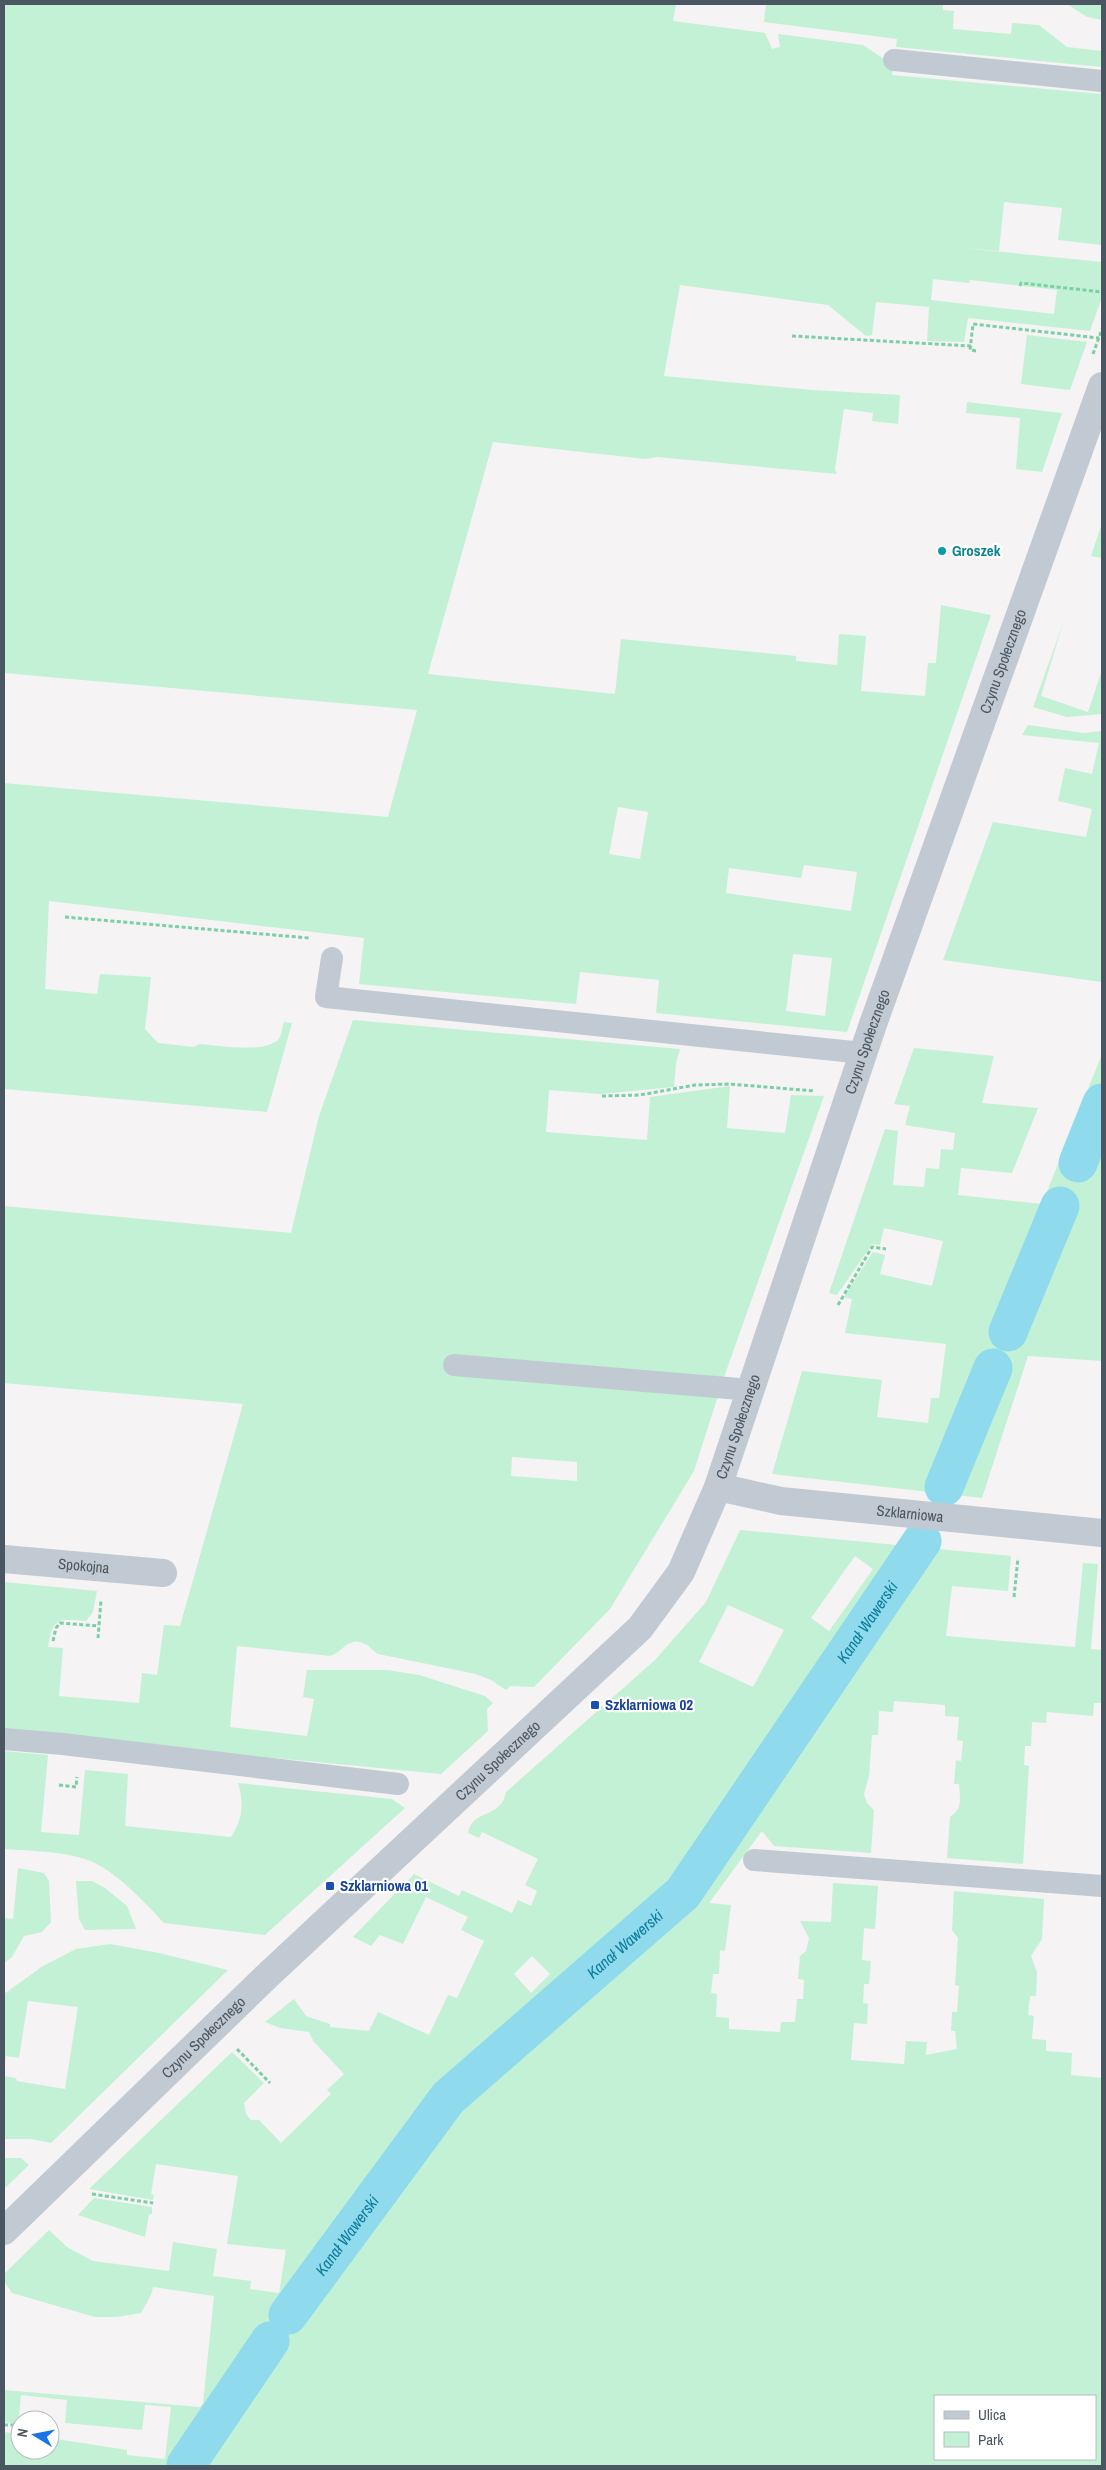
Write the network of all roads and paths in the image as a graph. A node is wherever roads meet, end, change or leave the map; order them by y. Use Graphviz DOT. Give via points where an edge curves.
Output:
graph roads {
  1 [pos="894,60"];
  2 [pos="1102,81"];
  3 [pos="1020,286"];
  4 [pos="1102,292"];
  5 [pos="1102,329"];
  6 [pos="792,336"];
  7 [pos="1099,338"];
  8 [pos="971,346"];
  9 [pos="976,351"];
  10 [pos="1096,375"];
  11 [pos="65,918"];
  12 [pos="332,958"];
  13 [pos="863,1054"];
  14 [pos="816,1090"];
  15 [pos="602,1096"];
  16 [pos="886,1249"];
  17 [pos="838,1305"];
  18 [pos="454,1365"];
  19 [pos="750,1390"];
  20 [pos="718,1487"];
  21 [pos="1102,1533"];
  22 [pos="1018,1557"];
  23 [pos="4,1559"];
  24 [pos="163,1573"];
  25 [pos="101,1592"];
  26 [pos="1014,1597"];
  27 [pos="98,1626"];
  28 [pos="98,1638"];
  29 [pos="53,1641"];
  30 [pos="4,1739"];
  31 [pos="398,1784"];
  32 [pos="754,1860"];
  33 [pos="1102,1886"];
  34 [pos="237,2048"];
  35 [pos="270,2083"];
  36 [pos="86,2193"];
  37 [pos="153,2203"];
  38 [pos="4,2232"];
  1 -- 2 [label="lane"];
  3 -- 4 [label="path" via="1021,283"];
  5 -- 7 [label="path"];
  6 -- 8 [label="path"];
  7 -- 8 [label="path" via="973,324"];
  7 -- 10 [label="path"];
  8 -- 9 [label="path" via="970,350"];
  10 -- 13 [label="street, Czynu Społecznego"];
  11 -- 12 [label="path" via="311,938"];
  12 -- 13 [label="lane" via="326,997"];
  13 -- 19 [label="street, Czynu Społecznego"];
  14 -- 15 [label="path" via="730,1084 695,1085 640,1095"];
  16 -- 17 [label="path" via="872,1246"];
  18 -- 19 [label="lane"];
  19 -- 20 [label="street, Czynu Społecznego"];
  20 -- 21 [label="street, Szklarniowa" via="780,1501"];
  20 -- 38 [label="street, Czynu Społecznego" via="681,1572 640,1628 268,1976"];
  22 -- 26 [label="path"];
  23 -- 24 [label="street, Spokojna"];
  25 -- 27 [label="path"];
  27 -- 28 [label="path"];
  27 -- 29 [label="path" via="60,1623"];
  30 -- 31 [label="lane"];
  32 -- 33 [label="lane"];
  34 -- 35 [label="path"];
  36 -- 37 [label="path"];
}
